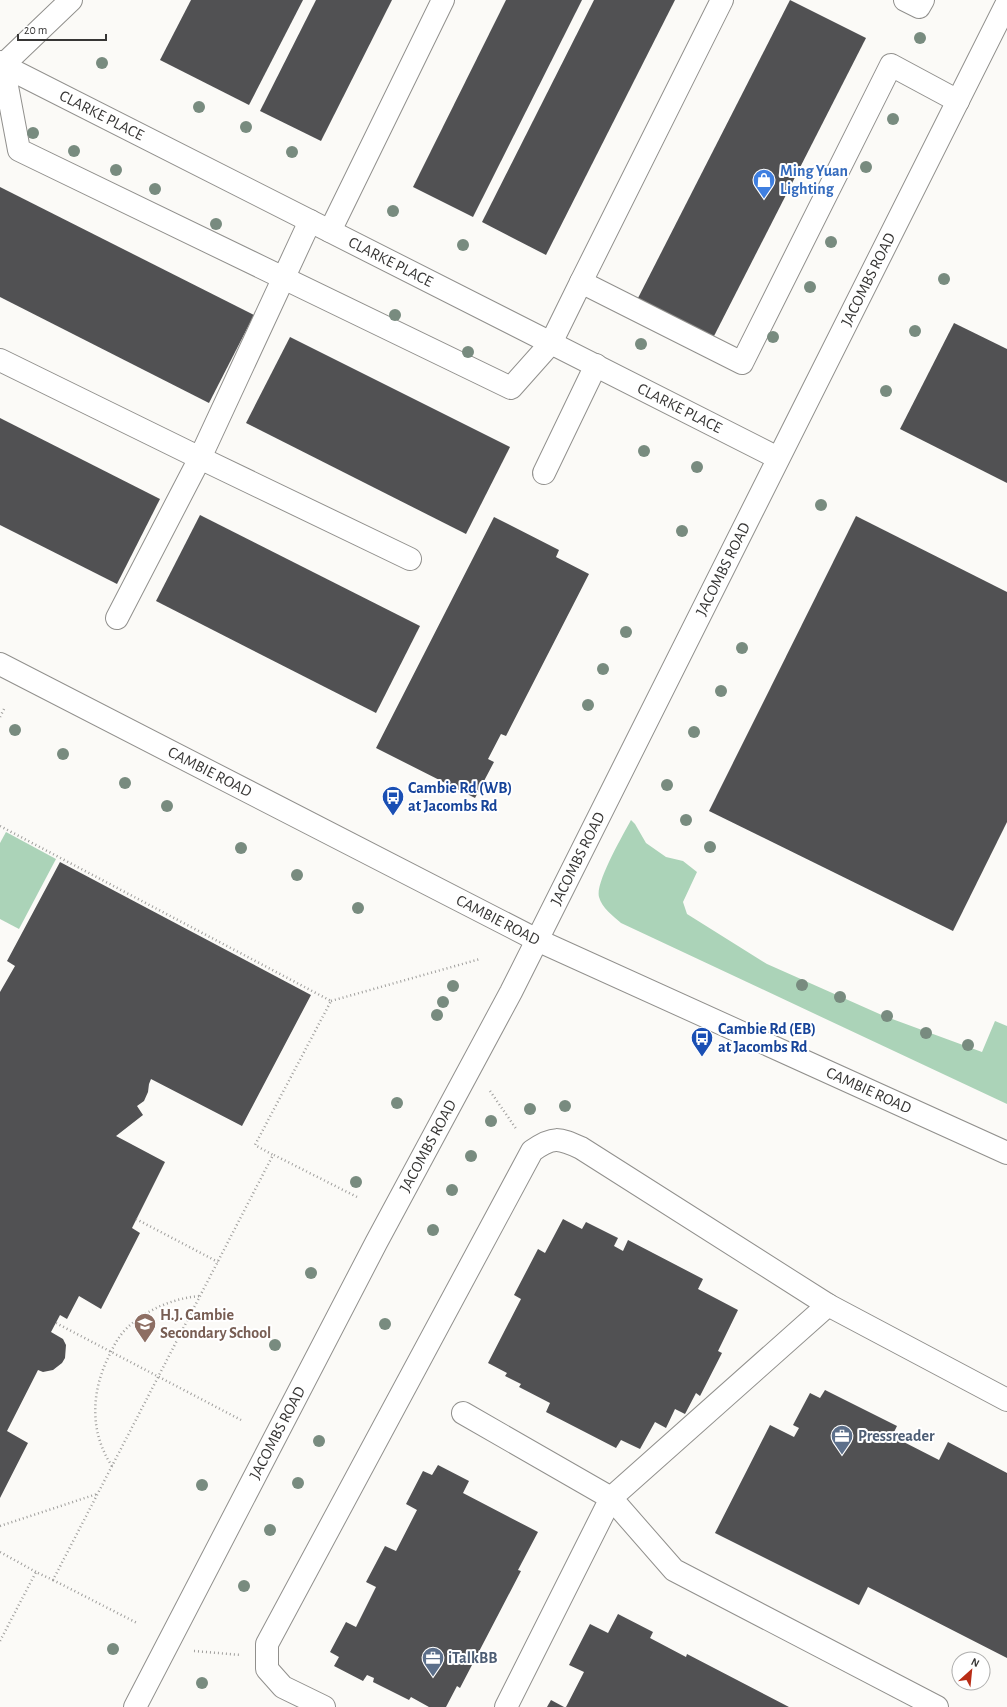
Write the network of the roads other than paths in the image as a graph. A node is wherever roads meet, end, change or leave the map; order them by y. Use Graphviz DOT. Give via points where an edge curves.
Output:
graph roads {
  1 [pos="71,0"];
  2 [pos="443,0"];
  3 [pos="722,0"];
  4 [pos="905,0"];
  5 [pos="923,0"];
  6 [pos="1007,3"];
  7 [pos="1,64"];
  8 [pos="958,101"];
  9 [pos="310,221"];
  10 [pos="330,231"];
  11 [pos="284,278"];
  12 [pos="581,282"];
  13 [pos="551,343"];
  14 [pos="0,360"];
  15 [pos="596,365"];
  16 [pos="200,458"];
  17 [pos="778,458"];
  18 [pos="544,473"];
  19 [pos="410,560"];
  20 [pos="117,618"];
  21 [pos="0,664"];
  22 [pos="537,940"];
  23 [pos="1007,1153"];
  24 [pos="828,1305"];
  25 [pos="1007,1400"];
  26 [pos="463,1413"];
  27 [pos="611,1498"];
  28 [pos="135,1707"];
  29 [pos="324,1707"];
  30 [pos="506,1707"];
  31 [pos="937,1707"];
  1 -- 7 [label="street"];
  2 -- 10 [label="street"];
  3 -- 12 [label="street"];
  4 -- 5 [label="street" via="919,7"];
  6 -- 8 [label="street, JACOMBS ROAD"];
  7 -- 9 [label="street, CLARKE PLACE"];
  7 -- 11 [label="street" via="19,150"];
  8 -- 12 [label="street" via="891,65 742,362"];
  8 -- 17 [label="street, JACOMBS ROAD"];
  9 -- 10 [label="street, CLARKE PLACE"];
  9 -- 11 [label="street"];
  10 -- 13 [label="street, CLARKE PLACE"];
  11 -- 13 [label="street" via="511,388"];
  11 -- 16 [label="street"];
  12 -- 13 [label="street"];
  13 -- 15 [label="street, CLARKE PLACE"];
  14 -- 16 [label="street"];
  15 -- 17 [label="street, CLARKE PLACE"];
  15 -- 18 [label="street"];
  16 -- 19 [label="street"];
  16 -- 20 [label="street"];
  17 -- 22 [label="street, JACOMBS ROAD"];
  21 -- 22 [label="street, CAMBIE ROAD"];
  22 -- 23 [label="street, CAMBIE ROAD"];
  22 -- 28 [label="street, JACOMBS ROAD"];
  24 -- 25 [label="street"];
  24 -- 27 [label="street"];
  24 -- 29 [label="street" via="581,1148 563,1140 546,1141 532,1151 267,1644 267,1669 283,1687"];
  26 -- 27 [label="street"];
  27 -- 30 [label="street"];
  27 -- 31 [label="street" via="674,1570"];
}
